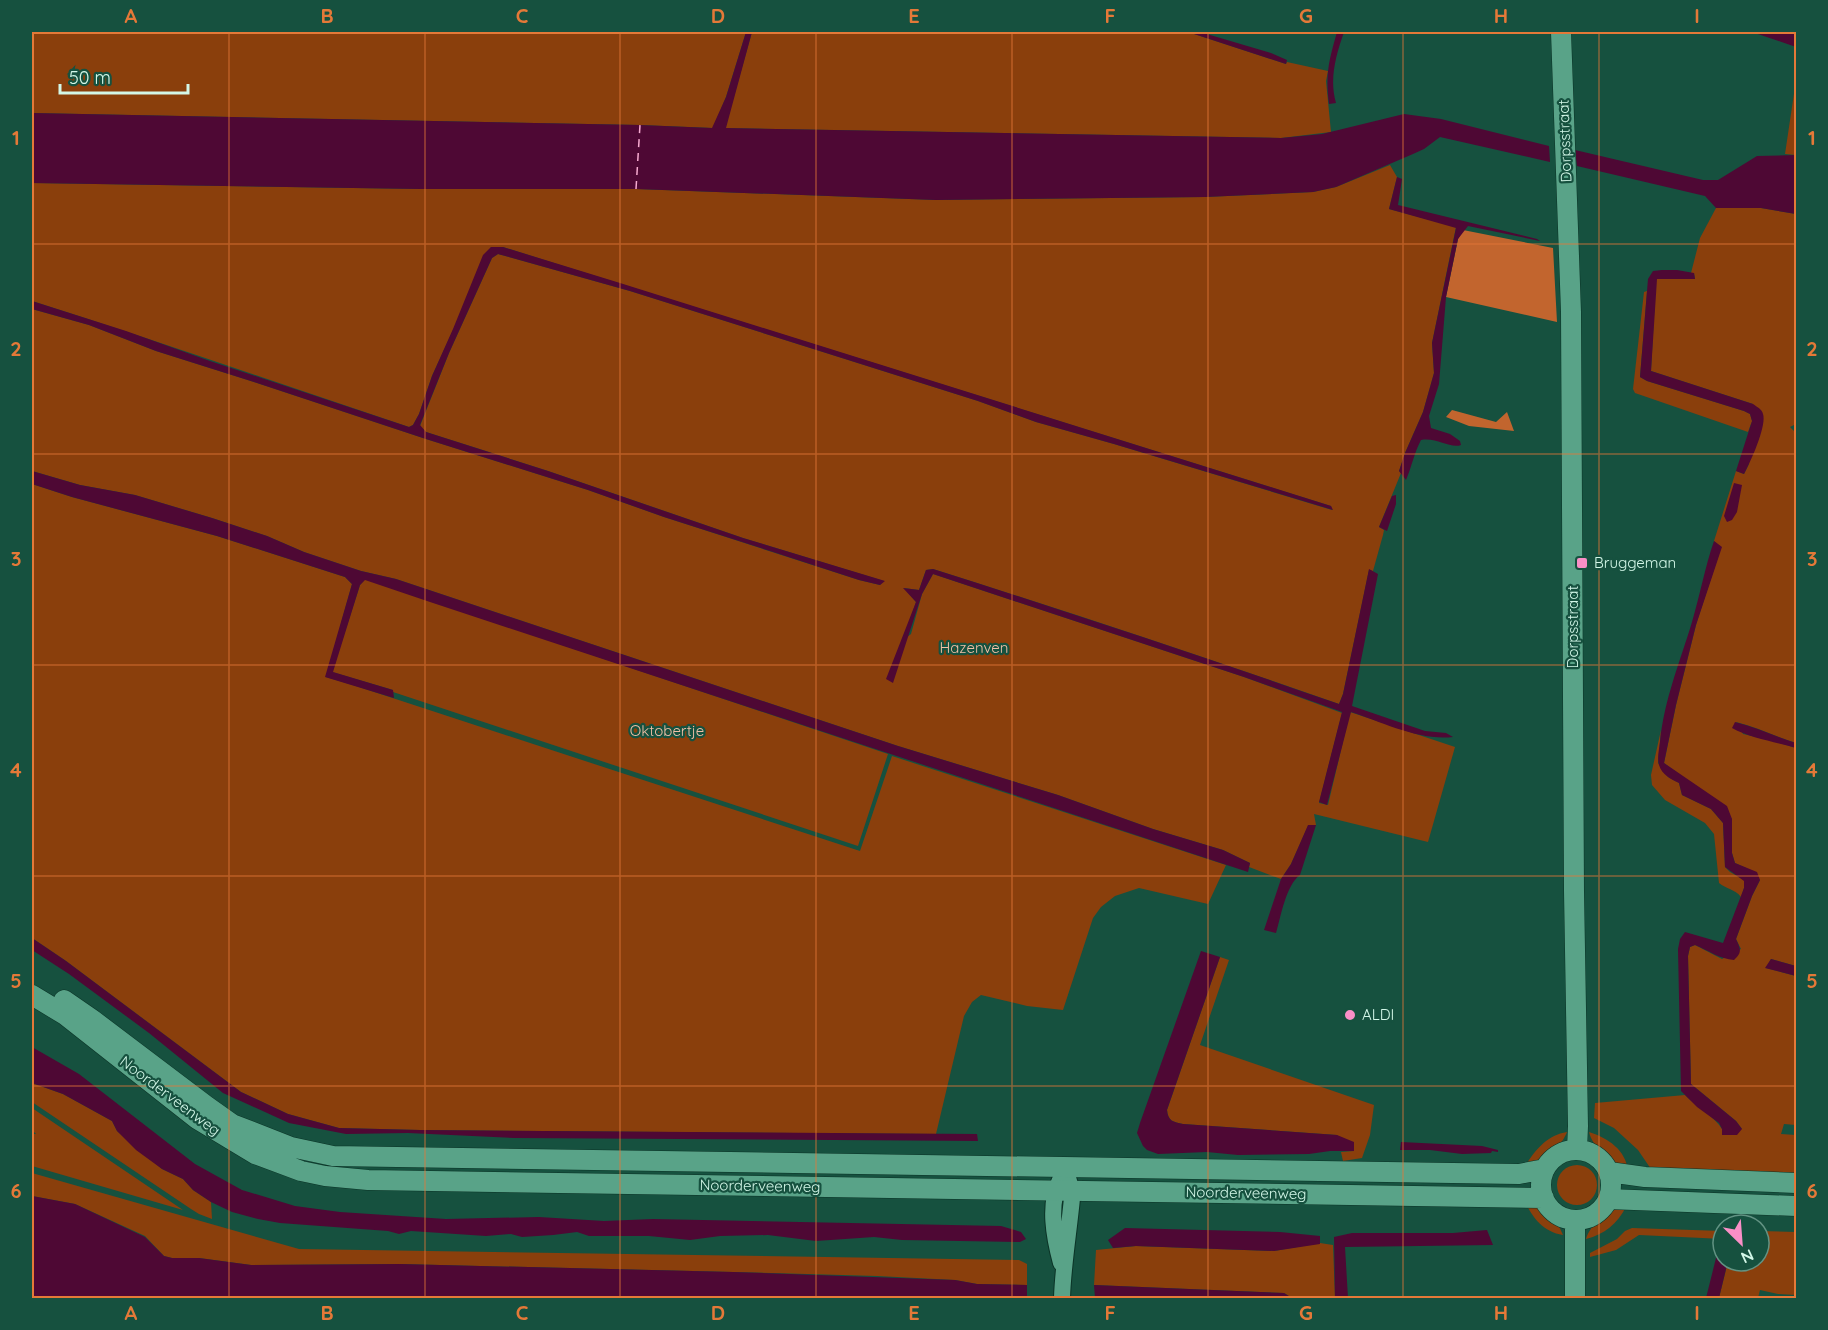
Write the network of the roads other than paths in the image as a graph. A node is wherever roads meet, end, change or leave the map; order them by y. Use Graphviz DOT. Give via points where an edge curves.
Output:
graph roads {
  1 [pos="1562,32"];
  2 [pos="32,981"];
  3 [pos="32,995"];
  4 [pos="1577,1150"];
  5 [pos="1065,1168"];
  6 [pos="1545,1169"];
  7 [pos="1609,1172"];
  8 [pos="1797,1183"];
  9 [pos="1063,1191"];
  10 [pos="1544,1198"];
  11 [pos="1608,1199"];
  12 [pos="1797,1206"];
  13 [pos="1575,1220"];
  14 [pos="1062,1285"];
  15 [pos="1575,1299"];
  1 -- 4 [label="street, Dorpsstraat" via="1571,312"];
  2 -- 5 [label="street, Noorderveenweg" via="72,1004 232,1124 291,1147 333,1156"];
  3 -- 9 [label="street, Noorderveenweg" via="65,1015 197,1119 255,1154 301,1171 368,1180"];
  4 -- 6 [label="street" via="1564,1152"];
  4 -- 7 [label="street" via="1602,1160"];
  5 -- 6 [label="street, Noorderveenweg" via="1519,1174"];
  5 -- 9 [label="street"];
  6 -- 10 [label="street" via="1541,1189"];
  7 -- 8 [label="street"];
  7 -- 11 [label="street"];
  9 -- 10 [label="street, Noorderveenweg"];
  9 -- 14 [label="street" via="1053,1218"];
  10 -- 13 [label="street" via="1556,1214"];
  11 -- 12 [label="street"];
  11 -- 13 [label="street" via="1589,1218"];
  13 -- 15 [label="street"];
}
